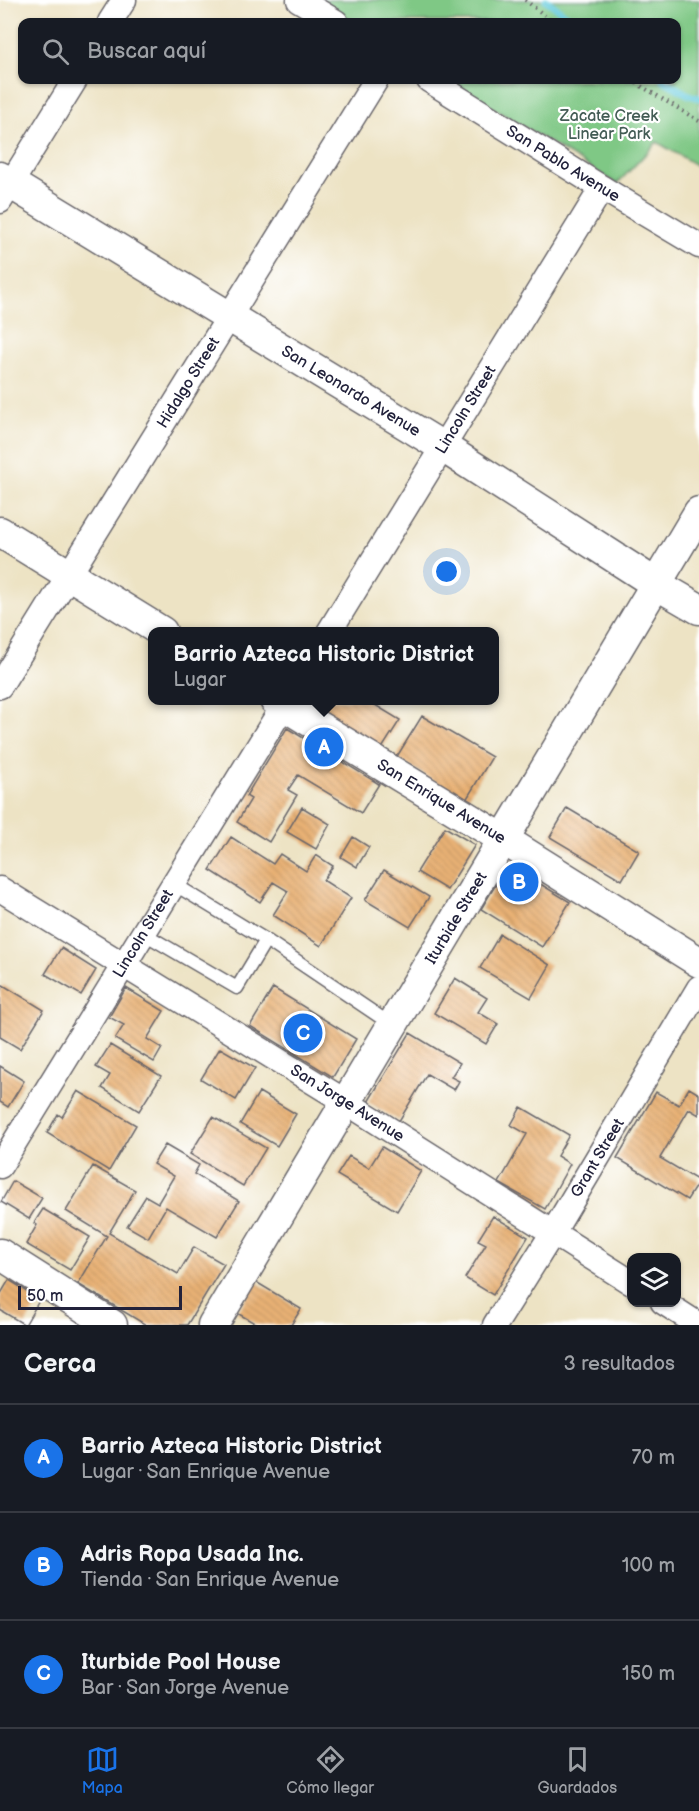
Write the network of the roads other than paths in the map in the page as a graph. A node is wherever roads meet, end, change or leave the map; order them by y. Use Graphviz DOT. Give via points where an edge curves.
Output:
graph roads {
  1 [pos="124,0"];
  2 [pos="299,0"];
  3 [pos="113,18"];
  4 [pos="329,18"];
  5 [pos="72,84"];
  6 [pos="374,84"];
  7 [pos="435,84"];
  8 [pos="4,187"];
  9 [pos="602,188"];
  10 [pos="699,246"];
  11 [pos="229,317"];
  12 [pos="442,447"];
  13 [pos="699,512"];
  14 [pos="0,532"];
  15 [pos="69,575"];
  16 [pos="656,584"];
  17 [pos="699,609"];
  18 [pos="154,627"];
  19 [pos="332,627"];
  20 [pos="0,686"];
  21 [pos="280,705"];
  22 [pos="287,705"];
  23 [pos="503,839"];
  24 [pos="174,884"];
  25 [pos="0,889"];
  26 [pos="143,933"];
  27 [pos="266,940"];
  28 [pos="699,962"];
  29 [pos="124,965"];
  30 [pos="699,988"];
  31 [pos="392,1025"];
  32 [pos="346,1102"];
  33 [pos="0,1166"];
  34 [pos="552,1234"];
  35 [pos="0,1254"];
  36 [pos="627,1280"];
  37 [pos="671,1307"];
  38 [pos="112,1325"];
  39 [pos="213,1325"];
  40 [pos="495,1325"];
  41 [pos="699,1325"];
  1 -- 3 [label="street"];
  2 -- 4 [label="street"];
  5 -- 8 [label="street"];
  6 -- 11 [label="street, Hidalgo Street"];
  7 -- 9 [label="street, San Pablo Avenue"];
  8 -- 11 [label="street, San Leonardo Avenue"];
  9 -- 10 [label="street, San Pablo Avenue"];
  9 -- 12 [label="street, Lincoln Street"];
  11 -- 12 [label="street, San Leonardo Avenue"];
  11 -- 15 [label="street, Hidalgo Street"];
  12 -- 16 [label="street, San Leonardo Avenue"];
  12 -- 19 [label="street, Lincoln Street"];
  13 -- 16 [label="street, Iturbide Street"];
  14 -- 15 [label="street"];
  15 -- 18 [label="street"];
  15 -- 20 [label="street, Hidalgo Street"];
  16 -- 17 [label="street, San Leonardo Avenue"];
  16 -- 23 [label="street, Iturbide Street"];
  21 -- 24 [label="street, Lincoln Street"];
  22 -- 23 [label="street, San Enrique Avenue"];
  23 -- 28 [label="street, San Enrique Avenue"];
  23 -- 31 [label="street, Iturbide Street"];
  24 -- 26 [label="street, Lincoln Street"];
  24 -- 27 [label="lane"];
  25 -- 29 [label="street, San Jorge Avenue"];
  26 -- 27 [label="lane" via="237,988"];
  26 -- 29 [label="street, Lincoln Street"];
  27 -- 31 [label="lane"];
  29 -- 32 [label="street, San Jorge Avenue"];
  29 -- 33 [label="street, Lincoln Street"];
  30 -- 34 [label="street, Grant Street"];
  31 -- 32 [label="street, Iturbide Street"];
  32 -- 34 [label="street, San Jorge Avenue"];
  32 -- 39 [label="street, Iturbide Street"];
  34 -- 36 [label="street, San Jorge Avenue"];
  34 -- 40 [label="street, Grant Street"];
  35 -- 38 [label="street"];
  37 -- 41 [label="street"];
}
